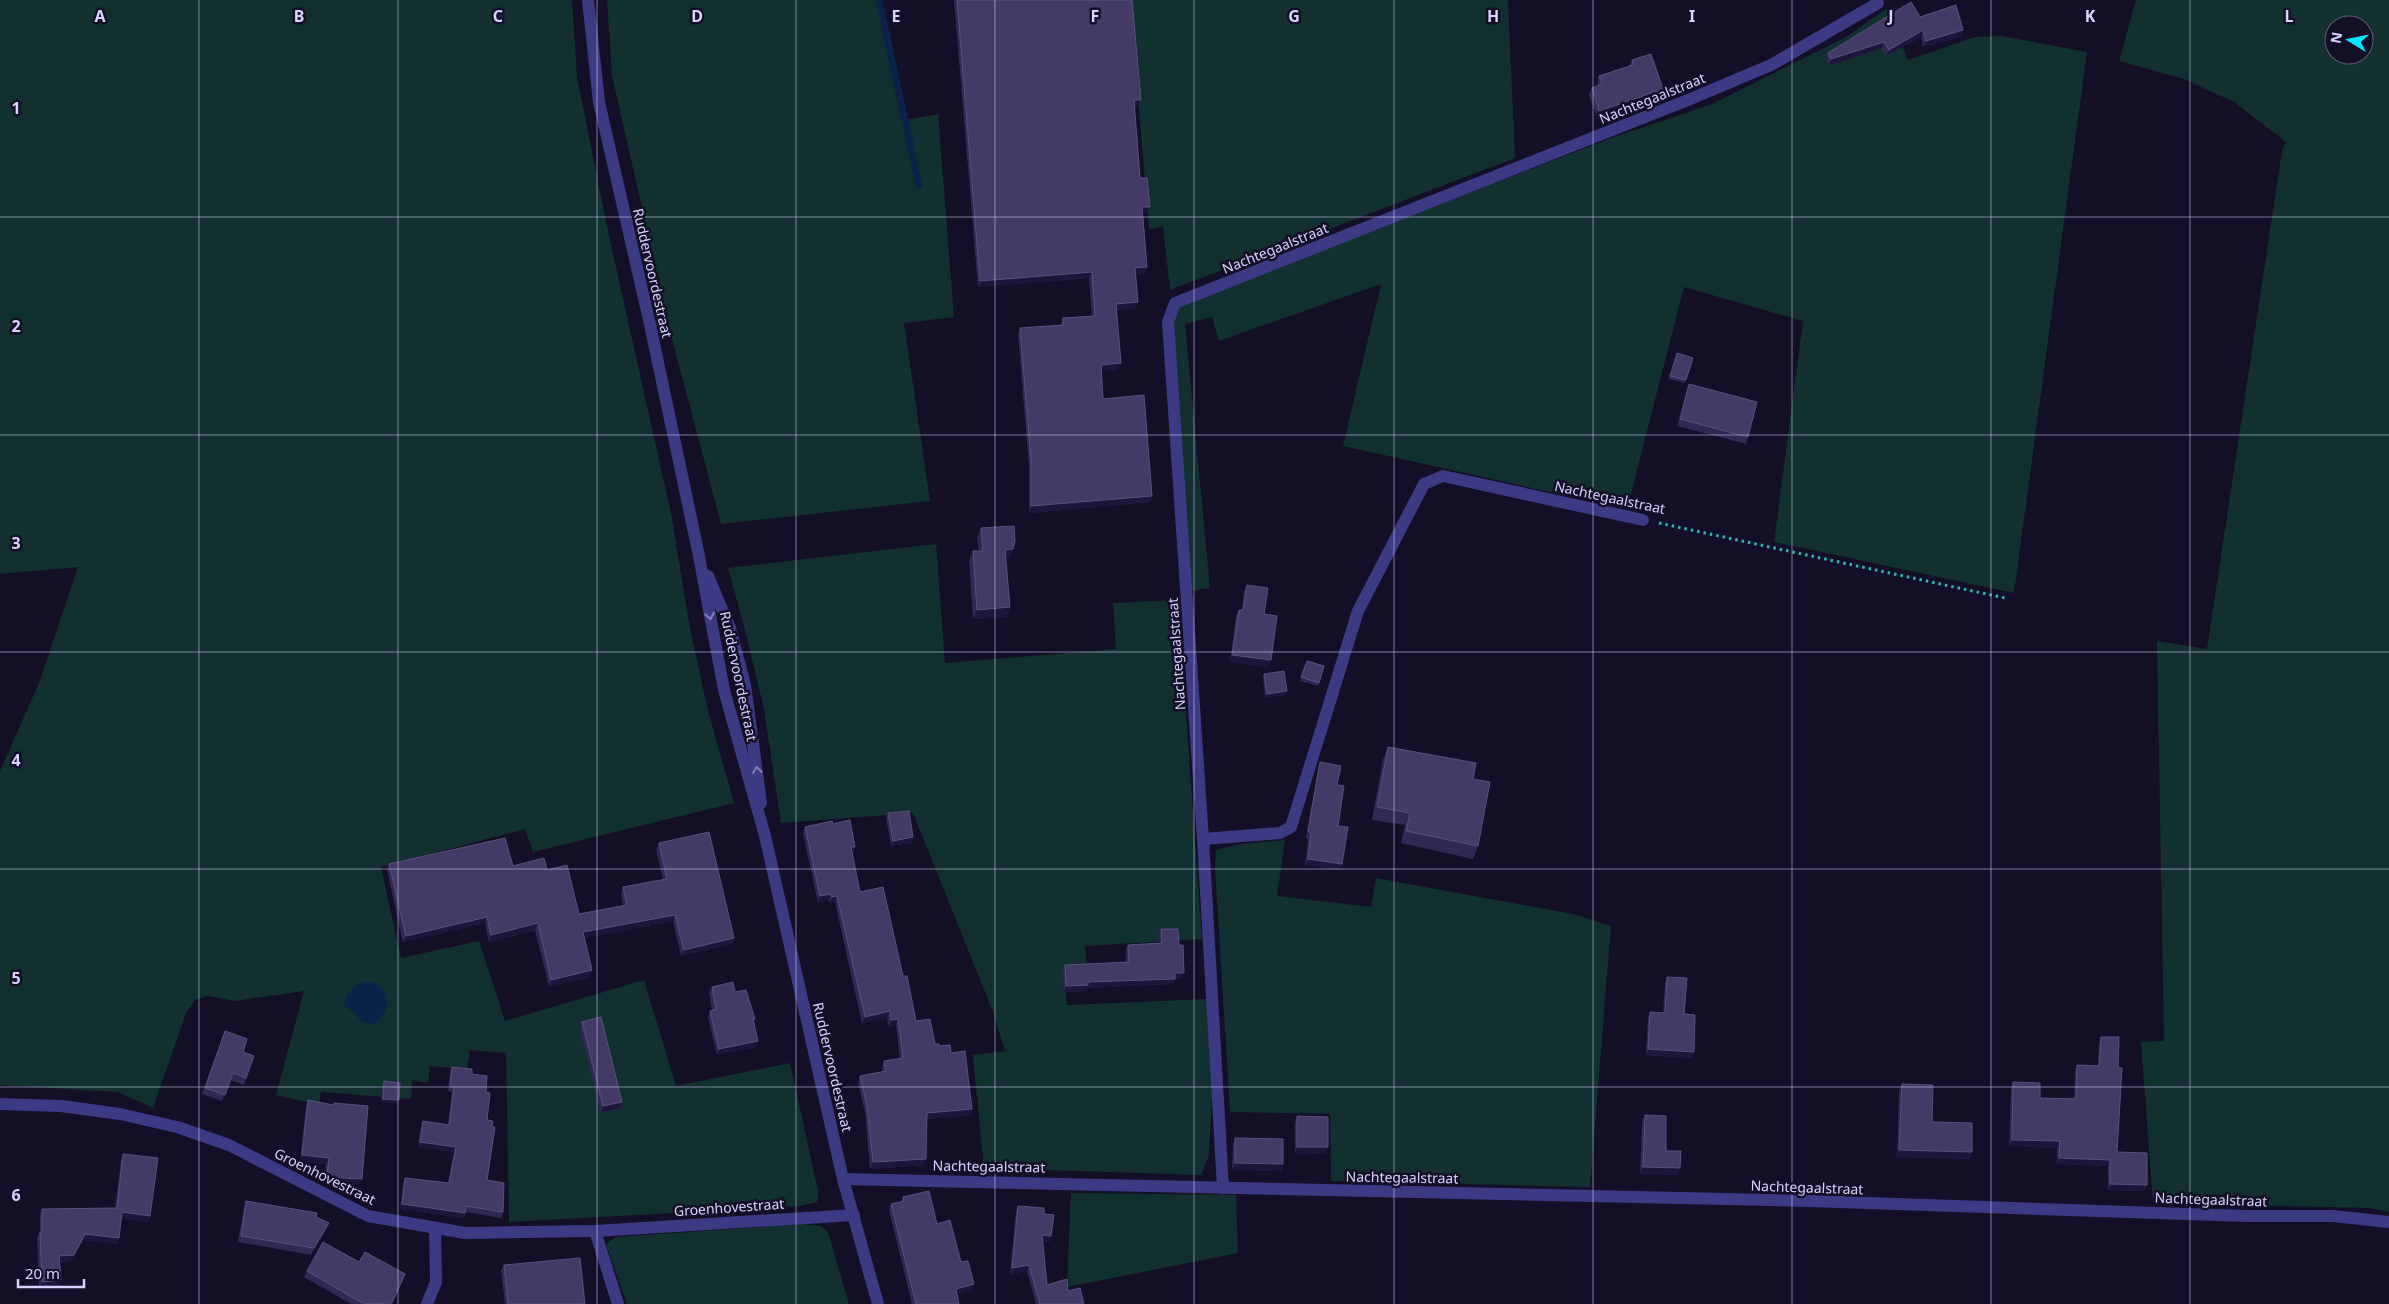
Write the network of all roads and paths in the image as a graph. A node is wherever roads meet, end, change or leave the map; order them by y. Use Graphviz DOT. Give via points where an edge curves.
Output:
graph roads {
  1 [pos="588,0"];
  2 [pos="1878,3"];
  3 [pos="1644,520"];
  4 [pos="698,550"];
  5 [pos="2005,598"];
  6 [pos="765,836"];
  7 [pos="1203,840"];
  8 [pos="0,1104"];
  9 [pos="843,1179"];
  10 [pos="1223,1188"];
  11 [pos="854,1215"];
  12 [pos="2389,1222"];
  13 [pos="435,1228"];
  14 [pos="595,1230"];
  15 [pos="427,1304"];
  16 [pos="618,1304"];
  17 [pos="878,1304"];
  1 -- 4 [label="street, Ruddervoordestraat" via="599,102"];
  2 -- 7 [label="street, Nachtegaalstraat" via="1771,65 1175,303 1168,322"];
  3 -- 5 [label="path, Nachtegaalstraat"];
  3 -- 7 [label="street, Nachtegaalstraat" via="1443,476 1424,484 1358,611 1291,827 1280,833"];
  4 -- 6 [label="street, Ruddervoordestraat, one-way" via="724,690"];
  6 -- 4 [label="street, Ruddervoordestraat, one-way" via="745,685 730,628"];
  6 -- 9 [label="street, Ruddervoordestraat"];
  7 -- 10 [label="street, Nachtegaalstraat"];
  8 -- 13 [label="street, Groenhovestraat" via="71,1107 177,1127 229,1145 368,1216"];
  9 -- 10 [label="street, Nachtegaalstraat"];
  9 -- 11 [label="street, Ruddervoordestraat"];
  10 -- 12 [label="street, Nachtegaalstraat" via="2332,1216"];
  11 -- 14 [label="street, Groenhovestraat"];
  11 -- 17 [label="street, Ruddervoordestraat"];
  13 -- 14 [label="street, Groenhovestraat" via="464,1233"];
  13 -- 15 [label="street" via="436,1282"];
  14 -- 16 [label="street"];
}
